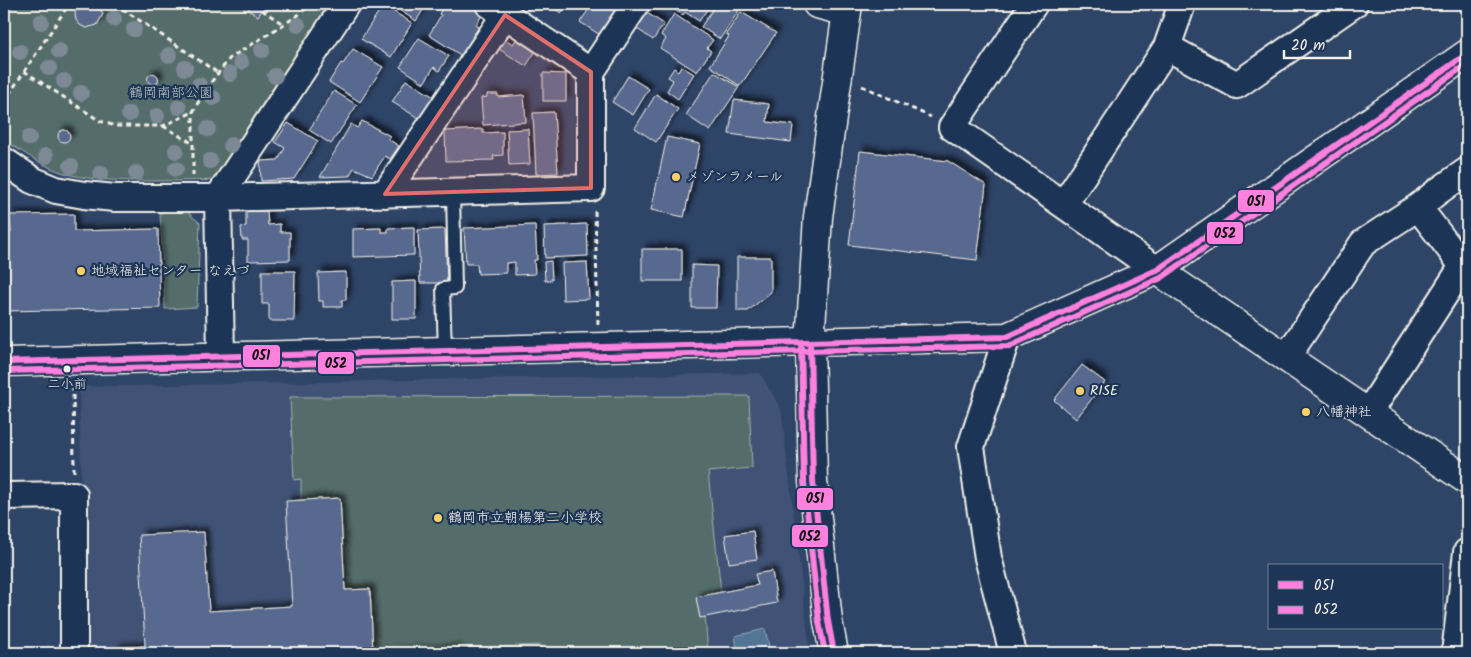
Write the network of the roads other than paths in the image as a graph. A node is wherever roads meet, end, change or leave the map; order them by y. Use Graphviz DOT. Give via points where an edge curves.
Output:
graph roads {
  1 [pos="346,4"];
  2 [pos="636,4"];
  3 [pos="817,4"];
  4 [pos="1034,4"];
  5 [pos="1182,4"];
  6 [pos="1354,4"];
  7 [pos="848,8"];
  8 [pos="497,9"];
  9 [pos="1167,47"];
  10 [pos="1461,58"];
  11 [pos="591,72"];
  12 [pos="4,161"];
  13 [pos="1467,171"];
  14 [pos="453,192"];
  15 [pos="385,194"];
  16 [pos="218,198"];
  17 [pos="1064,204"];
  18 [pos="1418,207"];
  19 [pos="1157,270"];
  20 [pos="1007,336"];
  21 [pos="810,343"];
  22 [pos="445,352"];
  23 [pos="221,357"];
  24 [pos="1286,358"];
  25 [pos="4,362"];
  26 [pos="1368,413"];
  27 [pos="1467,480"];
  28 [pos="4,496"];
  29 [pos="1467,552"];
  30 [pos="74,653"];
  31 [pos="834,653"];
  32 [pos="1013,653"];
  33 [pos="1455,653"];
  1 -- 16 [label="street"];
  2 -- 11 [label="street"];
  3 -- 7 [label="street"];
  4 -- 17 [label="street" via="952,127"];
  5 -- 9 [label="street"];
  6 -- 9 [label="street" via="1237,85"];
  7 -- 21 [label="street" via="818,217"];
  8 -- 11 [label="street"];
  8 -- 15 [label="street"];
  9 -- 17 [label="street"];
  10 -- 19 [label="street"];
  11 -- 14 [label="street" via="590,188"];
  12 -- 16 [label="street" via="32,180 56,190 84,195"];
  13 -- 18 [label="street"];
  14 -- 15 [label="street"];
  14 -- 22 [label="lane" via="455,288 443,288"];
  15 -- 16 [label="street"];
  16 -- 23 [label="street"];
  17 -- 19 [label="street"];
  18 -- 24 [label="street" via="1363,243"];
  18 -- 26 [label="street" via="1462,266"];
  19 -- 20 [label="street"];
  19 -- 24 [label="street"];
  20 -- 21 [label="street"];
  20 -- 32 [label="street" via="972,447 988,558"];
  21 -- 22 [label="street"];
  21 -- 31 [label="street" via="813,481"];
  22 -- 23 [label="street"];
  23 -- 25 [label="street"];
  24 -- 26 [label="street"];
  26 -- 27 [label="street"];
  28 -- 30 [label="street" via="74,495"];
  29 -- 33 [label="street"];
}
